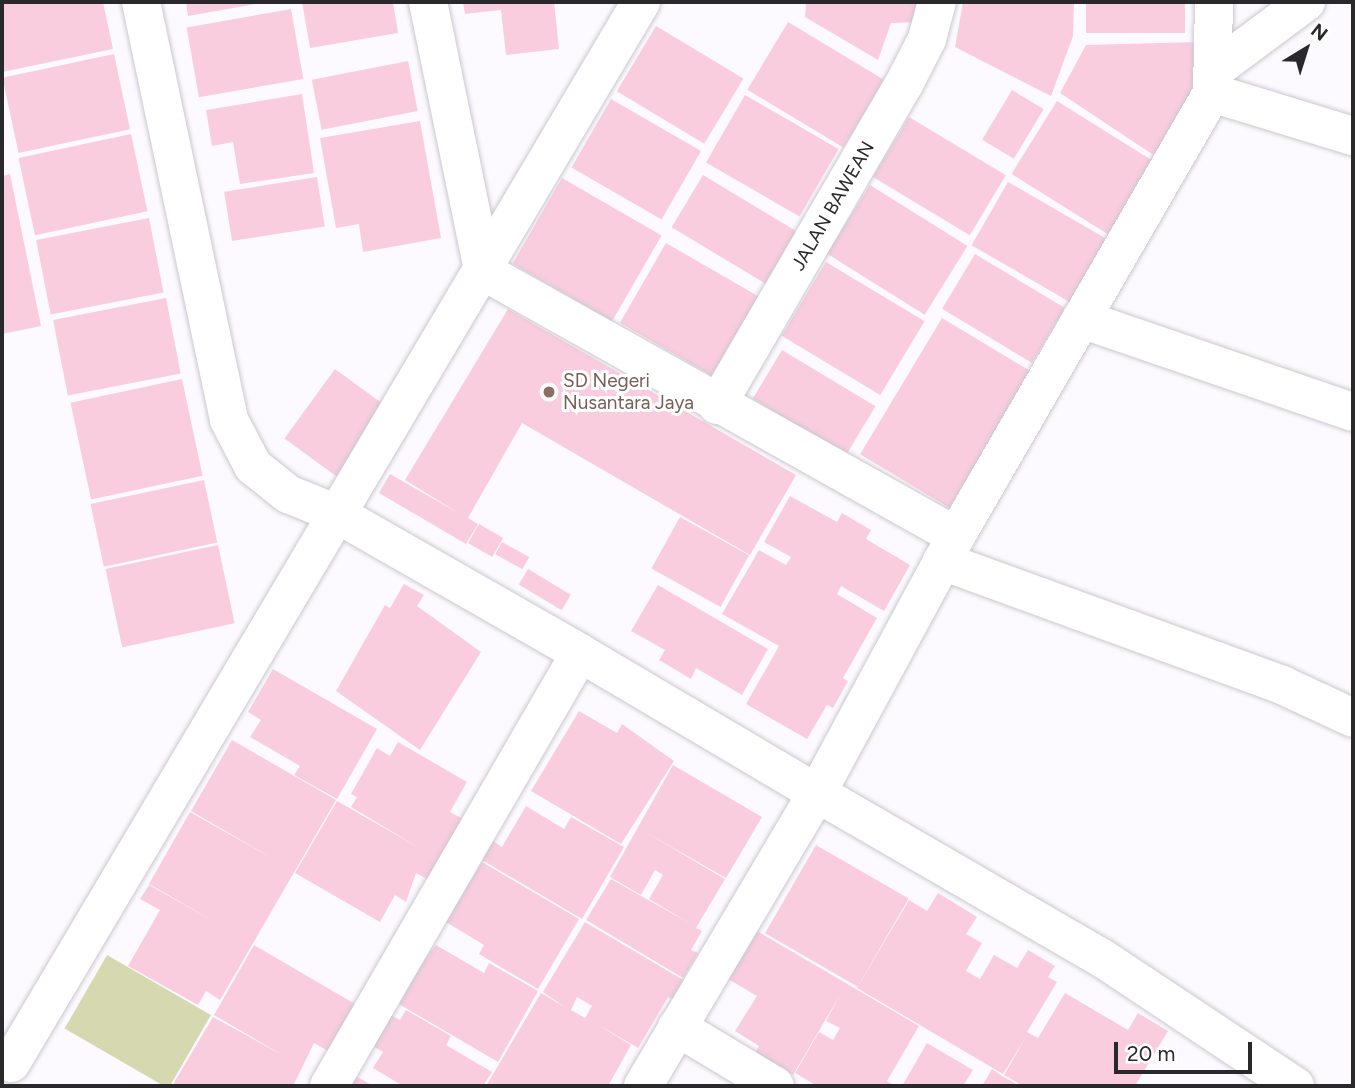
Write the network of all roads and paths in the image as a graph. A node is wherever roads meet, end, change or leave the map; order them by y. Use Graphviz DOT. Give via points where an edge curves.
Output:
graph roads {
  1 [pos="141,2"];
  2 [pos="428,2"];
  3 [pos="641,2"];
  4 [pos="937,2"];
  5 [pos="1214,2"];
  6 [pos="1306,2"];
  7 [pos="1212,82"];
  8 [pos="1353,136"];
  9 [pos="483,271"];
  10 [pos="1081,318"];
  11 [pos="717,405"];
  12 [pos="1353,412"];
  13 [pos="335,513"];
  14 [pos="949,548"];
  15 [pos="580,653"];
  16 [pos="1353,718"];
  17 [pos="817,793"];
  18 [pos="677,1027"];
  19 [pos="11,1063"];
  20 [pos="329,1086"];
  21 [pos="643,1086"];
  22 [pos="775,1086"];
  23 [pos="1295,1086"];
  1 -- 13 [label="street" via="229,420 253,466 288,494"];
  2 -- 9 [label="street"];
  3 -- 9 [label="street"];
  4 -- 11 [label="street, JALAN BAWEAN" via="904,84"];
  5 -- 7 [label="street"];
  6 -- 7 [label="street"];
  7 -- 8 [label="street"];
  7 -- 10 [label="street"];
  9 -- 11 [label="street"];
  9 -- 13 [label="street"];
  10 -- 12 [label="street"];
  10 -- 14 [label="street"];
  11 -- 14 [label="street"];
  13 -- 15 [label="street"];
  13 -- 19 [label="street"];
  14 -- 16 [label="street"];
  14 -- 17 [label="street"];
  15 -- 17 [label="street"];
  15 -- 20 [label="street"];
  17 -- 18 [label="street"];
  17 -- 23 [label="street" via="1102,958"];
  18 -- 21 [label="street"];
  18 -- 22 [label="street"];
}
